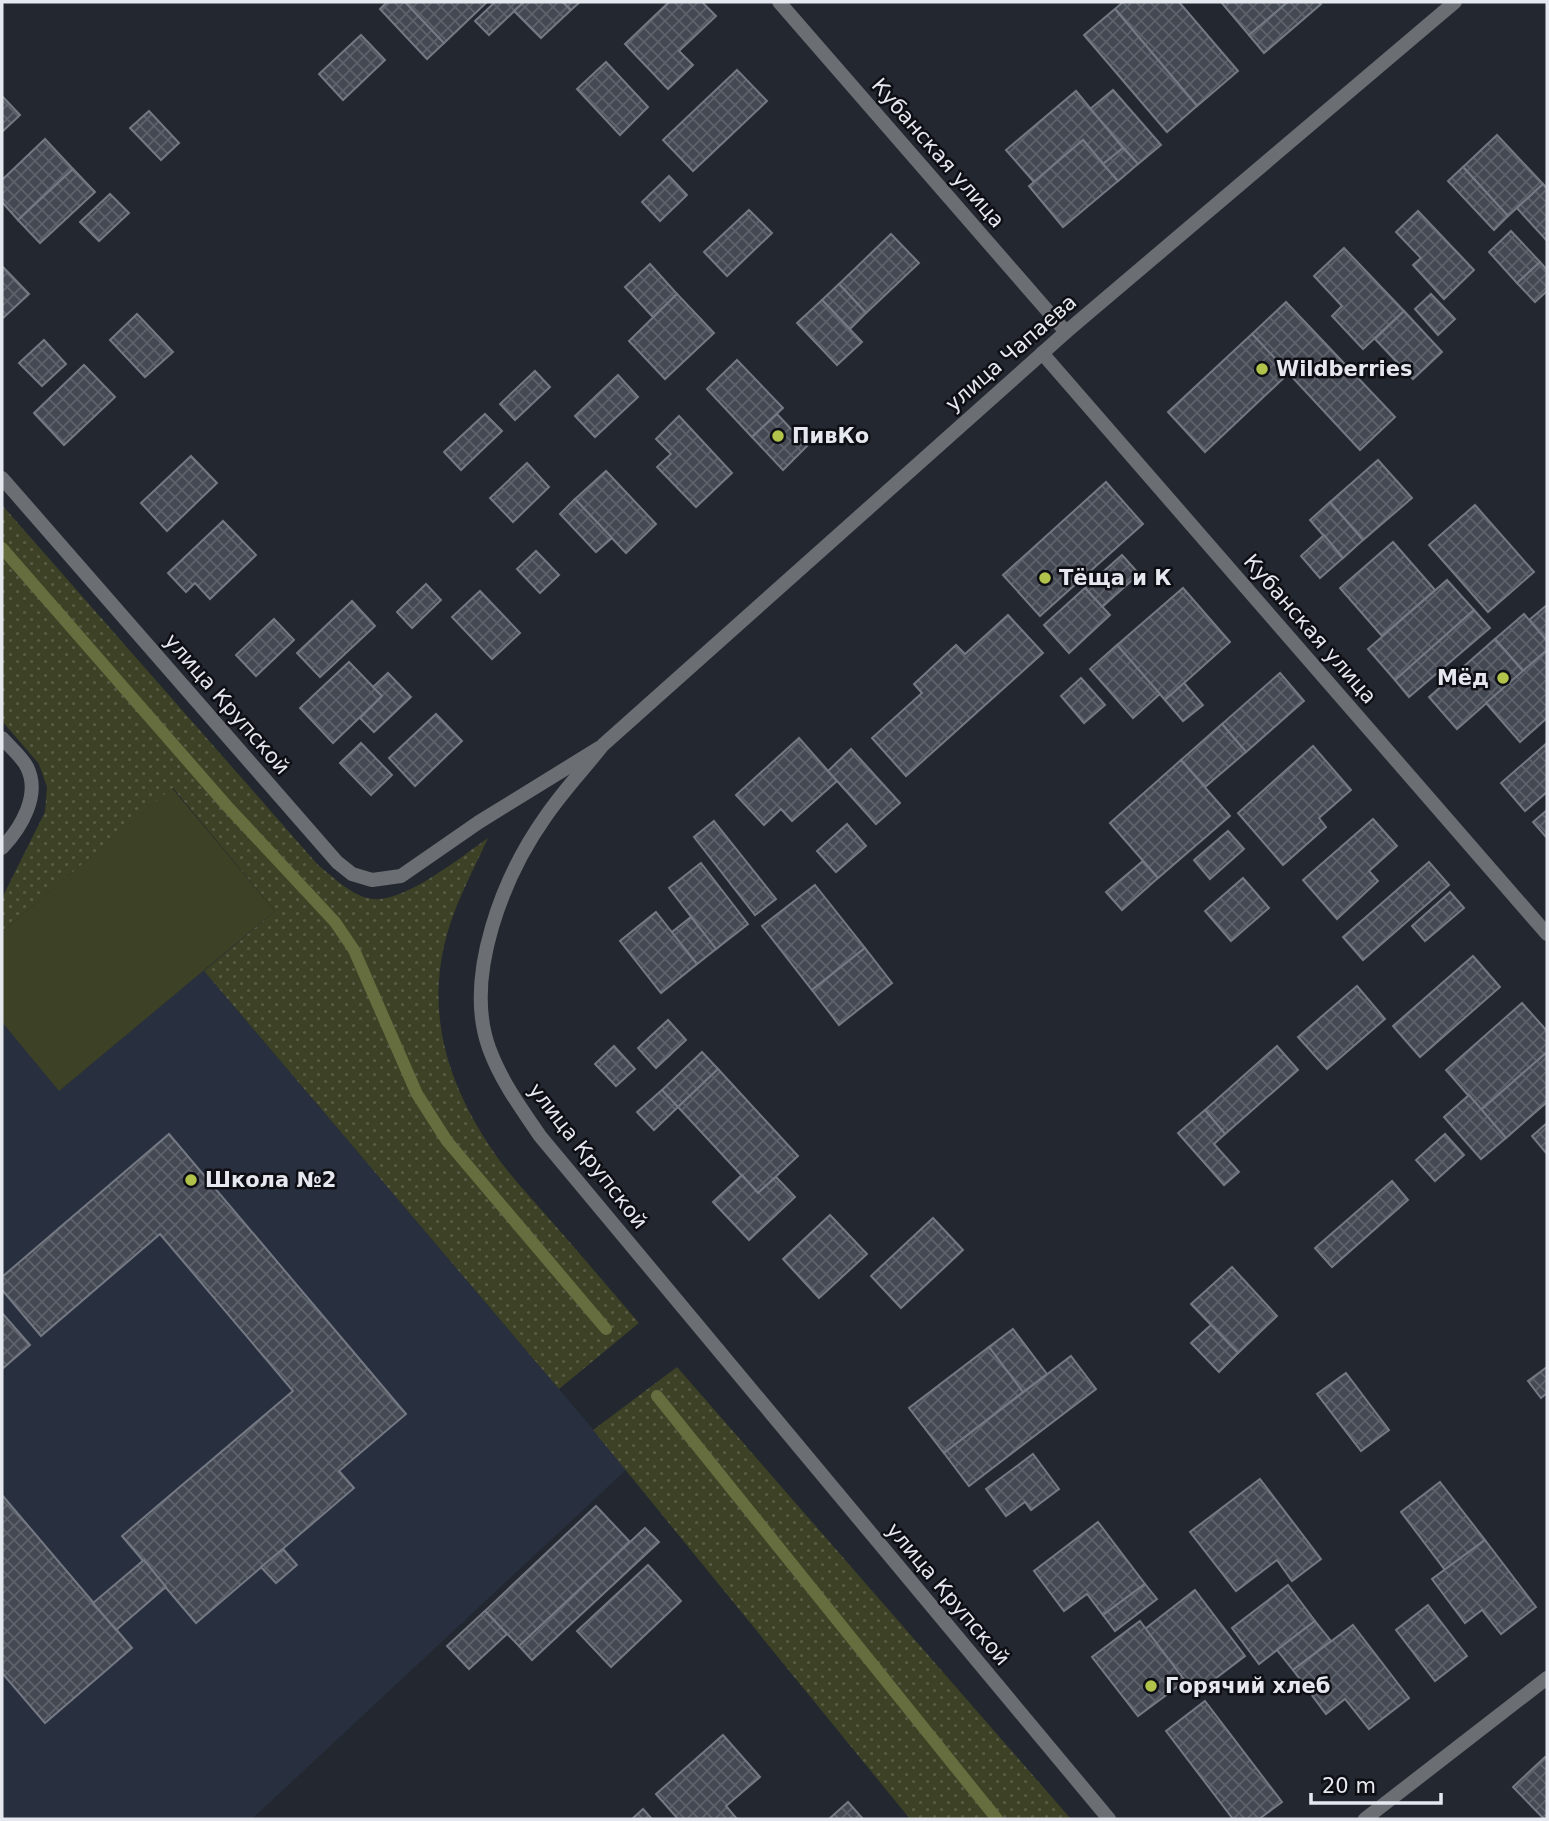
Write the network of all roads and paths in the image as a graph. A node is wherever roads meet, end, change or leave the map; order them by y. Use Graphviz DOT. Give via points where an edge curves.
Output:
graph roads {
  1 [pos="779,2"];
  2 [pos="1455,2"];
  3 [pos="1066,332"];
  4 [pos="1042,353"];
  5 [pos="2,478"];
  6 [pos="2,738"];
  7 [pos="603,745"];
  8 [pos="2,848"];
  9 [pos="1547,933"];
  10 [pos="1547,1678"];
  11 [pos="1109,1819"];
  12 [pos="1365,1819"];
  1 -- 3 [label="street, Кубанская улица"];
  2 -- 3 [label="street, улица Чапаева"];
  3 -- 4 [label="street, улица Чапаева"];
  4 -- 7 [label="street, улица Чапаева"];
  4 -- 9 [label="street, Кубанская улица"];
  5 -- 7 [label="street, улица Крупской" via="352,874 372,880 401,876"];
  6 -- 8 [label="street" via="27,766 33,788 27,809"];
  7 -- 11 [label="street, улица Крупской" via="545,816 514,870 497,912 484,966 481,1012 488,1046 504,1082 540,1136"];
  10 -- 12 [label="street"];
}
